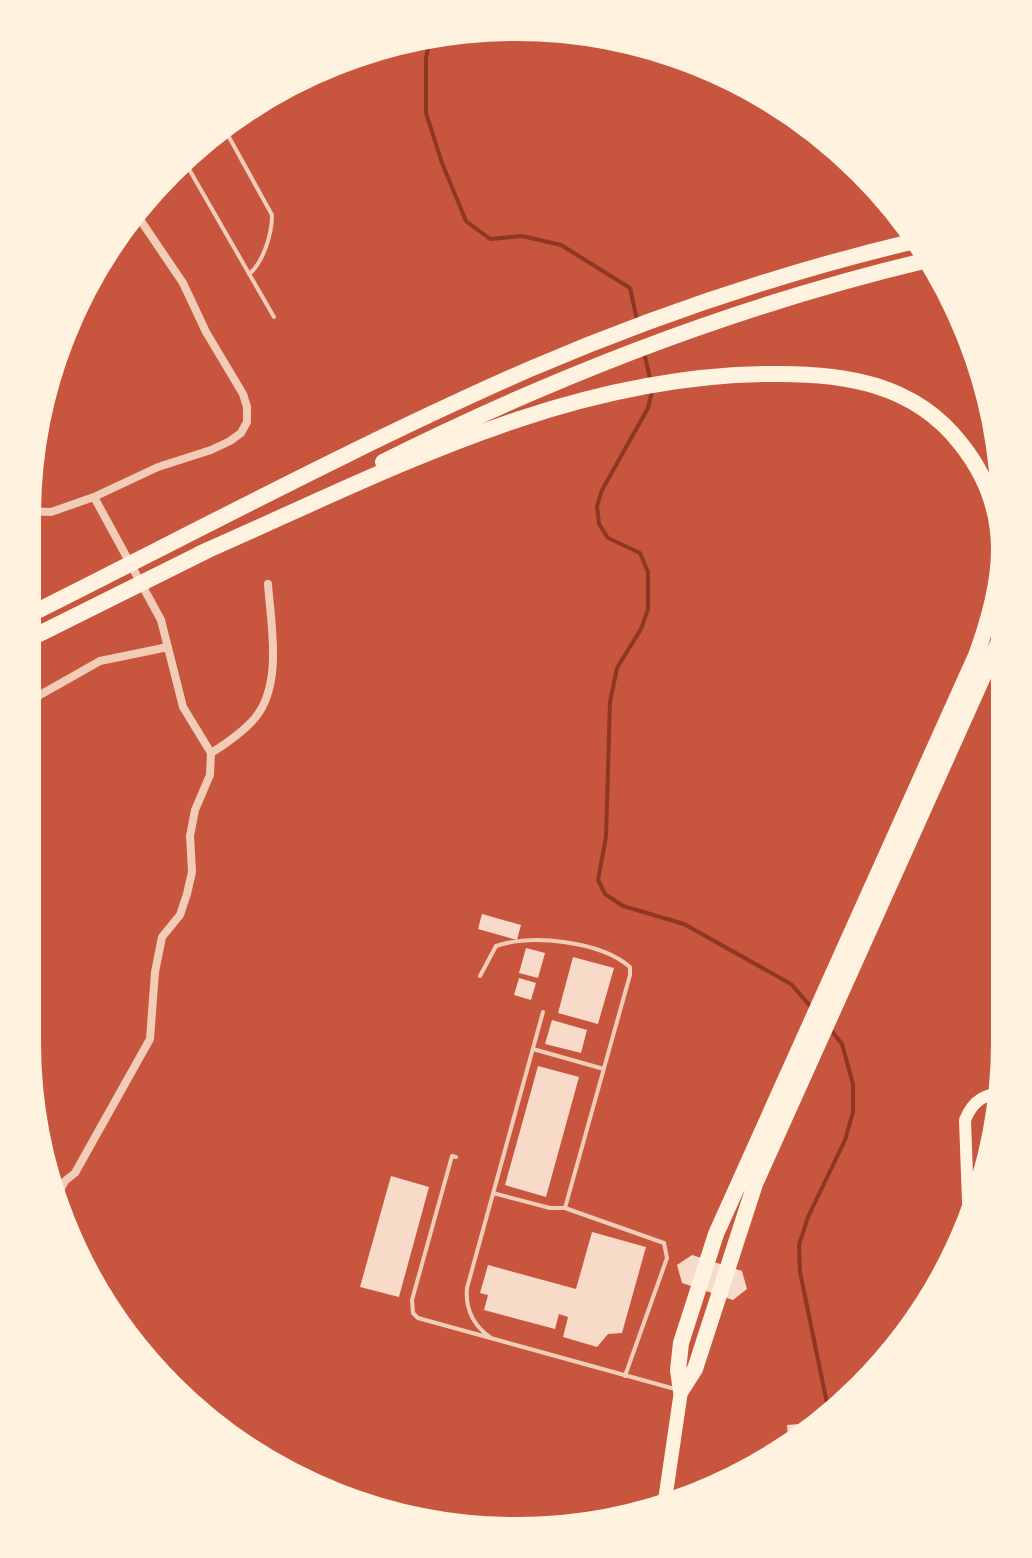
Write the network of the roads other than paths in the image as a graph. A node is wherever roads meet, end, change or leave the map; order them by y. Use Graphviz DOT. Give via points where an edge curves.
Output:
graph roads {
  1 [pos="227,133"];
  2 [pos="188,167"];
  3 [pos="139,219"];
  4 [pos="910,242"];
  5 [pos="923,261"];
  6 [pos="249,274"];
  7 [pos="274,317"];
  8 [pos="467,429"];
  9 [pos="94,497"];
  10 [pos="36,511"];
  11 [pos="996,520"];
  12 [pos="268,584"];
  13 [pos="996,592"];
  14 [pos="69,595"];
  15 [pos="36,606"];
  16 [pos="36,612"];
  17 [pos="79,614"];
  18 [pos="996,621"];
  19 [pos="36,636"];
  20 [pos="996,640"];
  21 [pos="36,644"];
  22 [pos="996,644"];
  23 [pos="168,647"];
  24 [pos="981,664"];
  25 [pos="36,697"];
  26 [pos="211,753"];
  27 [pos="480,976"];
  28 [pos="543,1012"];
  29 [pos="533,1049"];
  30 [pos="604,1069"];
  31 [pos="993,1095"];
  32 [pos="456,1157"];
  33 [pos="59,1191"];
  34 [pos="493,1193"];
  35 [pos="968,1203"];
  36 [pos="565,1208"];
  37 [pos="501,1342"];
  38 [pos="625,1376"];
  39 [pos="681,1391"];
  40 [pos="665,1498"];
  1 -- 6 [label="lane" via="272,215 259,264"];
  2 -- 6 [label="lane"];
  3 -- 9 [label="street" via="183,283 243,394 247,422 230,441"];
  4 -- 14 [label="highway" via="789,276 604,339 454,404"];
  5 -- 8 [label="highway" via="796,296 611,359"];
  6 -- 7 [label="lane"];
  8 -- 11 [label="highway" via="625,388 708,376 843,377 891,390 949,430 987,488"];
  8 -- 17 [label="highway"];
  9 -- 10 [label="street" via="51,512"];
  9 -- 23 [label="street" via="161,620"];
  12 -- 26 [label="street" via="268,694 239,735"];
  13 -- 24 [label="highway"];
  14 -- 15 [label="highway"];
  14 -- 16 [label="highway"];
  17 -- 19 [label="highway"];
  17 -- 21 [label="highway"];
  18 -- 24 [label="highway"];
  20 -- 24 [label="highway"];
  22 -- 24 [label="highway"];
  23 -- 25 [label="street" via="100,661"];
  23 -- 26 [label="street" via="183,707"];
  24 -- 39 [label="highway" via="755,1184 695,1369"];
  24 -- 39 [label="highway" via="836,966 716,1234 682,1336"];
  26 -- 33 [label="street" via="210,775 190,836 187,894 180,915 162,937 150,1039 75,1173"];
  27 -- 30 [label="lane" via="496,946 537,941 591,949 627,964 630,975"];
  28 -- 29 [label="lane"];
  29 -- 30 [label="lane"];
  29 -- 34 [label="lane"];
  30 -- 36 [label="lane"];
  31 -- 35 [label="main road" via="971,1107 965,1120"];
  32 -- 37 [label="lane" via="452,1156 412,1300 413,1313 424,1321"];
  34 -- 36 [label="lane"];
  34 -- 37 [label="lane" via="466,1296 474,1321"];
  36 -- 38 [label="lane" via="667,1248"];
  37 -- 38 [label="lane"];
  38 -- 39 [label="lane"];
  39 -- 40 [label="main road"];
}
